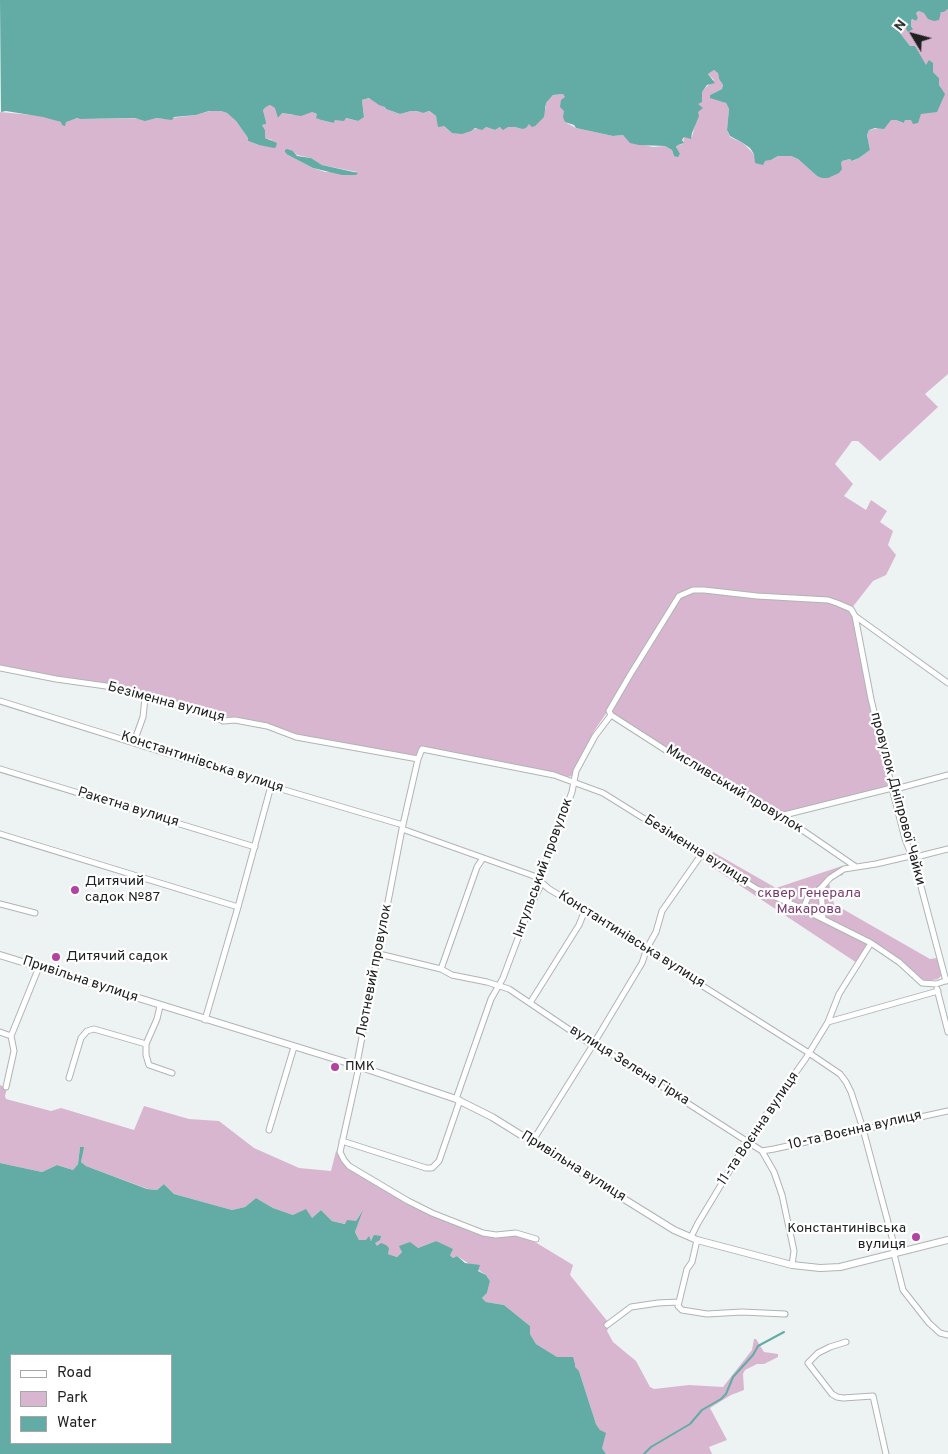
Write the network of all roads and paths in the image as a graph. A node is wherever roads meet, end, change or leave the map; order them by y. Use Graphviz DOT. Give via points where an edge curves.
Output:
graph roads {
  1 [pos="855,616"];
  2 [pos="0,668"];
  3 [pos="948,683"];
  4 [pos="145,698"];
  5 [pos="0,701"];
  6 [pos="611,715"];
  7 [pos="134,742"];
  8 [pos="422,750"];
  9 [pos="418,759"];
  10 [pos="0,769"];
  11 [pos="948,776"];
  12 [pos="574,783"];
  13 [pos="272,786"];
  14 [pos="892,789"];
  15 [pos="779,816"];
  16 [pos="403,827"];
  17 [pos="0,834"];
  18 [pos="255,847"];
  19 [pos="948,849"];
  20 [pos="702,855"];
  21 [pos="912,857"];
  22 [pos="483,858"];
  23 [pos="856,867"];
  24 [pos="540,880"];
  25 [pos="821,888"];
  26 [pos="0,904"];
  27 [pos="238,907"];
  28 [pos="804,908"];
  29 [pos="585,910"];
  30 [pos="35,913"];
  31 [pos="824,919"];
  32 [pos="871,943"];
  33 [pos="647,948"];
  34 [pos="379,954"];
  35 [pos="0,956"];
  36 [pos="39,967"];
  37 [pos="440,969"];
  38 [pos="947,981"];
  39 [pos="936,984"];
  40 [pos="498,987"];
  41 [pos="938,991"];
  42 [pos="530,1003"];
  43 [pos="160,1006"];
  44 [pos="205,1020"];
  45 [pos="828,1022"];
  46 [pos="0,1032"];
  47 [pos="948,1032"];
  48 [pos="11,1036"];
  49 [pos="146,1044"];
  50 [pos="593,1044"];
  51 [pos="294,1047"];
  52 [pos="809,1053"];
  53 [pos="358,1066"];
  54 [pos="172,1073"];
  55 [pos="69,1078"];
  56 [pos="6,1087"];
  57 [pos="458,1100"];
  58 [pos="948,1110"];
  59 [pos="863,1129"];
  60 [pos="269,1130"];
  61 [pos="748,1140"];
  62 [pos="342,1141"];
  63 [pos="532,1142"];
  64 [pos="762,1150"];
  65 [pos="694,1238"];
  66 [pos="536,1239"];
  67 [pos="948,1240"];
  68 [pos="894,1254"];
  69 [pos="792,1265"];
  70 [pos="678,1302"];
  71 [pos="785,1314"];
  72 [pos="607,1324"];
  73 [pos="948,1335"];
  74 [pos="846,1342"];
  75 [pos="886,1454"];
  1 -- 3 [label="street"];
  1 -- 6 [label="street, Інгульський провулок" via="851,609 828,600 693,590 679,596 613,704 609,711"];
  1 -- 14 [label="street, провулок Дніпрової Чайки"];
  2 -- 4 [label="street, Безіменна вулиця" via="106,686"];
  4 -- 7 [label="street" via="143,717"];
  4 -- 9 [label="street, Безіменна вулиця" via="214,715 223,721 235,720 296,737"];
  5 -- 7 [label="street, Константинівська вулиця"];
  6 -- 12 [label="street, Інгульський провулок" via="595,736 576,771"];
  6 -- 15 [label="street, Мисливський провулок"];
  7 -- 13 [label="street, Константинівська вулиця"];
  8 -- 9 [label="street, Лютневий провулок"];
  8 -- 12 [label="street, Безіменна вулиця" via="554,776"];
  9 -- 16 [label="street, Лютневий провулок"];
  10 -- 18 [label="street, Ракетна вулиця"];
  11 -- 14 [label="street"];
  12 -- 20 [label="street, Безіменна вулиця" via="603,793"];
  12 -- 24 [label="street, Інгульський провулок"];
  13 -- 16 [label="street, Константинівська вулиця"];
  13 -- 18 [label="street"];
  14 -- 15 [label="street"];
  14 -- 21 [label="street, провулок Дніпрової Чайки"];
  15 -- 23 [label="street, Мисливський провулок"];
  16 -- 22 [label="street, Константинівська вулиця"];
  16 -- 34 [label="street, Лютневий провулок"];
  17 -- 27 [label="street"];
  18 -- 27 [label="street"];
  19 -- 21 [label="street"];
  20 -- 28 [label="street, Безіменна вулиця" via="756,889"];
  20 -- 33 [label="street" via="662,911"];
  21 -- 23 [label="street"];
  21 -- 38 [label="street, провулок Дніпрової Чайки"];
  22 -- 24 [label="street, Константинівська вулиця"];
  22 -- 37 [label="street"];
  23 -- 25 [label="street" via="844,869"];
  24 -- 29 [label="street, Константинівська вулиця"];
  24 -- 40 [label="street, Інгульський провулок" via="540,887"];
  25 -- 28 [label="street" via="808,897"];
  25 -- 31 [label="street"];
  26 -- 30 [label="street"];
  27 -- 44 [label="street"];
  28 -- 31 [label="street, Безіменна вулиця"];
  29 -- 33 [label="street, Константинівська вулиця"];
  29 -- 42 [label="street"];
  31 -- 32 [label="street, Безіменна вулиця"];
  32 -- 39 [label="street, Безіменна вулиця" via="922,983"];
  32 -- 45 [label="street, 11-та Воєнна вулиця" via="839,994"];
  33 -- 50 [label="street" via="642,963"];
  33 -- 52 [label="street, Константинівська вулиця"];
  34 -- 37 [label="street, вулиця Зелена Гірка"];
  34 -- 53 [label="street, Лютневий провулок"];
  35 -- 36 [label="street, Привільна вулиця"];
  36 -- 43 [label="street, Привільна вулиця"];
  36 -- 48 [label="street"];
  37 -- 40 [label="street, вулиця Зелена Гірка"];
  38 -- 39 [label="street"];
  39 -- 41 [label="street"];
  40 -- 42 [label="street, вулиця Зелена Гірка" via="509,989"];
  40 -- 57 [label="street, Інгульський провулок" via="491,999"];
  41 -- 45 [label="street"];
  41 -- 47 [label="street"];
  42 -- 50 [label="street, вулиця Зелена Гірка"];
  43 -- 44 [label="street, Привільна вулиця"];
  43 -- 49 [label="street"];
  44 -- 51 [label="street, Привільна вулиця"];
  45 -- 52 [label="street, 11-та Воєнна вулиця"];
  46 -- 48 [label="street"];
  48 -- 56 [label="street" via="14,1051"];
  49 -- 54 [label="street" via="149,1065"];
  49 -- 55 [label="street" via="94,1029 87,1031"];
  50 -- 61 [label="street, вулиця Зелена Гірка"];
  50 -- 63 [label="street"];
  51 -- 53 [label="street, Привільна вулиця"];
  51 -- 60 [label="street"];
  52 -- 59 [label="street, Константинівська вулиця" via="846,1082"];
  52 -- 61 [label="street, 11-та Воєнна вулиця"];
  53 -- 57 [label="street, Привільна вулиця"];
  53 -- 62 [label="street, Лютневий провулок"];
  57 -- 62 [label="street, Інгульський провулок" via="439,1161 432,1168"];
  57 -- 63 [label="street, Привільна вулиця"];
  58 -- 59 [label="street, 10-та Воєнна вулиця"];
  59 -- 64 [label="street, 10-та Воєнна вулиця"];
  59 -- 68 [label="street, Константинівська вулиця"];
  61 -- 64 [label="street, вулиця Зелена Гірка"];
  61 -- 65 [label="street, 11-та Воєнна вулиця"];
  62 -- 66 [label="street, Лютневий провулок" via="340,1152 350,1166 416,1206 484,1233 516,1233"];
  63 -- 65 [label="street, Привільна вулиця" via="674,1230"];
  64 -- 69 [label="street, вулиця Зелена Гірка" via="782,1195 794,1251"];
  65 -- 69 [label="street, Привільна вулиця"];
  65 -- 70 [label="street, 11-та Воєнна вулиця" via="692,1262 686,1269"];
  67 -- 68 [label="street, Привільна вулиця"];
  68 -- 69 [label="street, Привільна вулиця" via="840,1267"];
  68 -- 73 [label="street, Константинівська вулиця" via="903,1290 929,1323 940,1333"];
  70 -- 71 [label="street" via="682,1310 707,1314"];
  70 -- 72 [label="street" via="631,1307"];
  74 -- 75 [label="street" via="830,1346 808,1363 837,1397 873,1396"];
}
